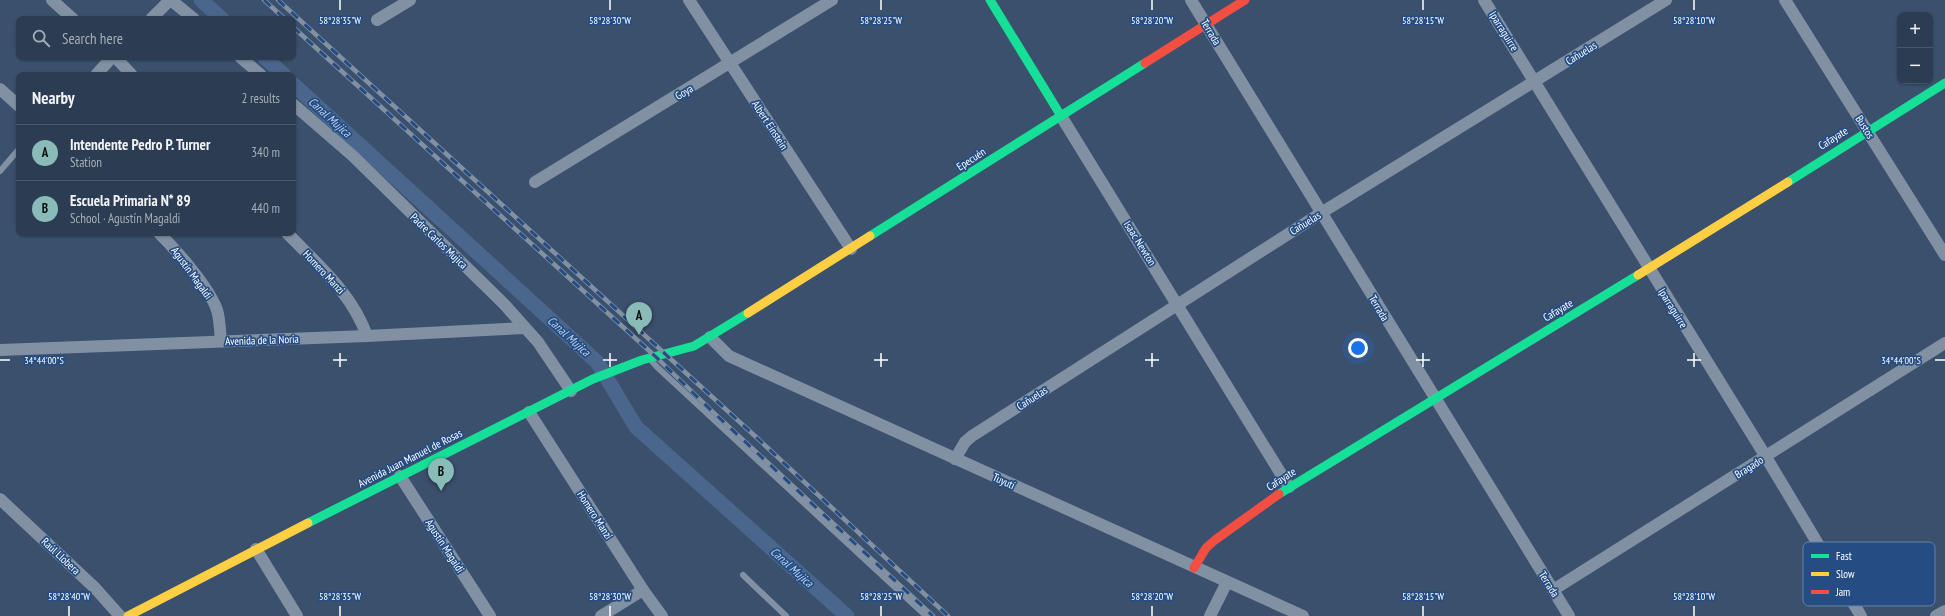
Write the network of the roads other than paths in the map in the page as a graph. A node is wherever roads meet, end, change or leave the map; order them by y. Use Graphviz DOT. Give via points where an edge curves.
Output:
graph roads {
  1 [pos="52,0"];
  2 [pos="170,0"];
  3 [pos="410,0"];
  4 [pos="689,0"];
  5 [pos="832,0"];
  6 [pos="990,0"];
  7 [pos="1191,0"];
  8 [pos="1245,0"];
  9 [pos="1484,0"];
  10 [pos="1666,0"];
  11 [pos="1785,0"];
  12 [pos="396,3"];
  13 [pos="70,16"];
  14 [pos="154,16"];
  15 [pos="190,16"];
  16 [pos="377,20"];
  17 [pos="1206,24"];
  18 [pos="111,60"];
  19 [pos="117,60"];
  20 [pos="243,60"];
  21 [pos="730,64"];
  22 [pos="99,72"];
  23 [pos="129,72"];
  24 [pos="257,72"];
  25 [pos="1536,82"];
  26 [pos="1945,83"];
  27 [pos="0,89"];
  28 [pos="16,103"];
  29 [pos="296,107"];
  30 [pos="1061,116"];
  31 [pos="1867,131"];
  32 [pos="16,153"];
  33 [pos="0,171"];
  34 [pos="536,182"];
  35 [pos="1321,213"];
  36 [pos="162,236"];
  37 [pos="290,236"];
  38 [pos="851,249"];
  39 [pos="1945,255"];
  40 [pos="1649,269"];
  41 [pos="1177,304"];
  42 [pos="525,328"];
  43 [pos="367,336"];
  44 [pos="710,338"];
  45 [pos="221,341"];
  46 [pos="1945,343"];
  47 [pos="0,350"];
  48 [pos="649,358"];
  49 [pos="571,391"];
  50 [pos="1435,400"];
  51 [pos="529,412"];
  52 [pos="1766,456"];
  53 [pos="955,459"];
  54 [pos="400,476"];
  55 [pos="1289,487"];
  56 [pos="0,499"];
  57 [pos="1817,542"];
  58 [pos="256,549"];
  59 [pos="1194,568"];
  60 [pos="743,575"];
  61 [pos="1227,582"];
  62 [pos="643,590"];
  63 [pos="1553,590"];
  64 [pos="1855,606"];
  65 [pos="1945,611"];
  66 [pos="120,616"];
  67 [pos="128,616"];
  68 [pos="297,616"];
  69 [pos="490,616"];
  70 [pos="601,616"];
  71 [pos="662,616"];
  72 [pos="786,616"];
  73 [pos="926,616"];
  74 [pos="1210,616"];
  75 [pos="1303,616"];
  76 [pos="1569,616"];
  77 [pos="1861,616"];
  78 [pos="1936,616"];
  1 -- 13 [label="street"];
  2 -- 14 [label="street"];
  2 -- 15 [label="street"];
  3 -- 12 [label="street"];
  4 -- 21 [label="street, Albert Einstein"];
  5 -- 21 [label="street, Goya"];
  6 -- 30 [label="street, Isaac Newton"];
  7 -- 17 [label="street, Terrada"];
  8 -- 17 [label="street, Epecuén"];
  9 -- 25 [label="street, Iparraguirre"];
  10 -- 25 [label="street, Cañuelas"];
  11 -- 31 [label="street, Bustos"];
  12 -- 16 [label="street"];
  17 -- 30 [label="street, Epecuén"];
  17 -- 35 [label="street, Terrada"];
  18 -- 22 [label="street"];
  19 -- 23 [label="street"];
  20 -- 24 [label="street"];
  21 -- 34 [label="street, Goya"];
  21 -- 38 [label="street, Albert Einstein"];
  25 -- 35 [label="street, Cañuelas"];
  25 -- 40 [label="street, Iparraguirre"];
  26 -- 31 [label="street, Cafayate"];
  27 -- 28 [label="street"];
  29 -- 42 [label="street, Padre Carlos Mujica" via="353,156 504,304"];
  30 -- 38 [label="street, Epecuén"];
  30 -- 41 [label="street, Isaac Newton"];
  31 -- 39 [label="street, Bustos"];
  31 -- 40 [label="street, Cafayate"];
  32 -- 33 [label="lane"];
  35 -- 41 [label="street, Cañuelas"];
  35 -- 50 [label="street, Terrada"];
  36 -- 45 [label="street, Agustín Magaldi" via="177,250 210,296 217,311"];
  37 -- 43 [label="street, Homero Manzi" via="340,287 362,321"];
  38 -- 44 [label="street, Epecuén"];
  40 -- 50 [label="street, Cafayate"];
  40 -- 52 [label="street, Iparraguirre"];
  41 -- 53 [label="street, Cañuelas" via="972,436 965,442"];
  41 -- 55 [label="street, Isaac Newton"];
  42 -- 43 [label="street, Avenida de la Noria"];
  42 -- 49 [label="street, Padre Carlos Mujica" via="548,355"];
  43 -- 45 [label="street, Avenida de la Noria"];
  44 -- 48 [label="street, Avenida Juan Manuel de Rosas" via="688,348"];
  44 -- 53 [label="street, Tuyutí" via="729,356"];
  45 -- 47 [label="street, Avenida de la Noria"];
  46 -- 52 [label="street, Bragado"];
  48 -- 49 [label="street, Avenida Juan Manuel de Rosas" via="593,379"];
  48 -- 73 [label="lane"];
  49 -- 51 [label="street, Avenida Juan Manuel de Rosas"];
  50 -- 55 [label="street, Cafayate"];
  50 -- 63 [label="street, Terrada"];
  51 -- 54 [label="street, Avenida Juan Manuel de Rosas"];
  51 -- 62 [label="street, Homero Manzi"];
  52 -- 57 [label="street, Iparraguirre"];
  52 -- 63 [label="street, Bragado"];
  53 -- 59 [label="street, Tuyutí"];
  54 -- 58 [label="street, Avenida Juan Manuel de Rosas"];
  54 -- 69 [label="street, Agustín Magaldi"];
  55 -- 59 [label="street, Cafayate" via="1215,540 1206,548"];
  56 -- 66 [label="street, Raúl Llobera" via="95,588"];
  58 -- 67 [label="street, Avenida Juan Manuel de Rosas"];
  58 -- 68 [label="street"];
  59 -- 61 [label="street, Tuyutí"];
  60 -- 72 [label="lane"];
  61 -- 74 [label="street"];
  61 -- 75 [label="street, Tuyutí"];
  62 -- 70 [label="street"];
  62 -- 71 [label="street, Homero Manzi"];
  63 -- 76 [label="street, Terrada"];
  64 -- 77 [label="street, Iparraguirre"];
  65 -- 78 [label="street"];
}
